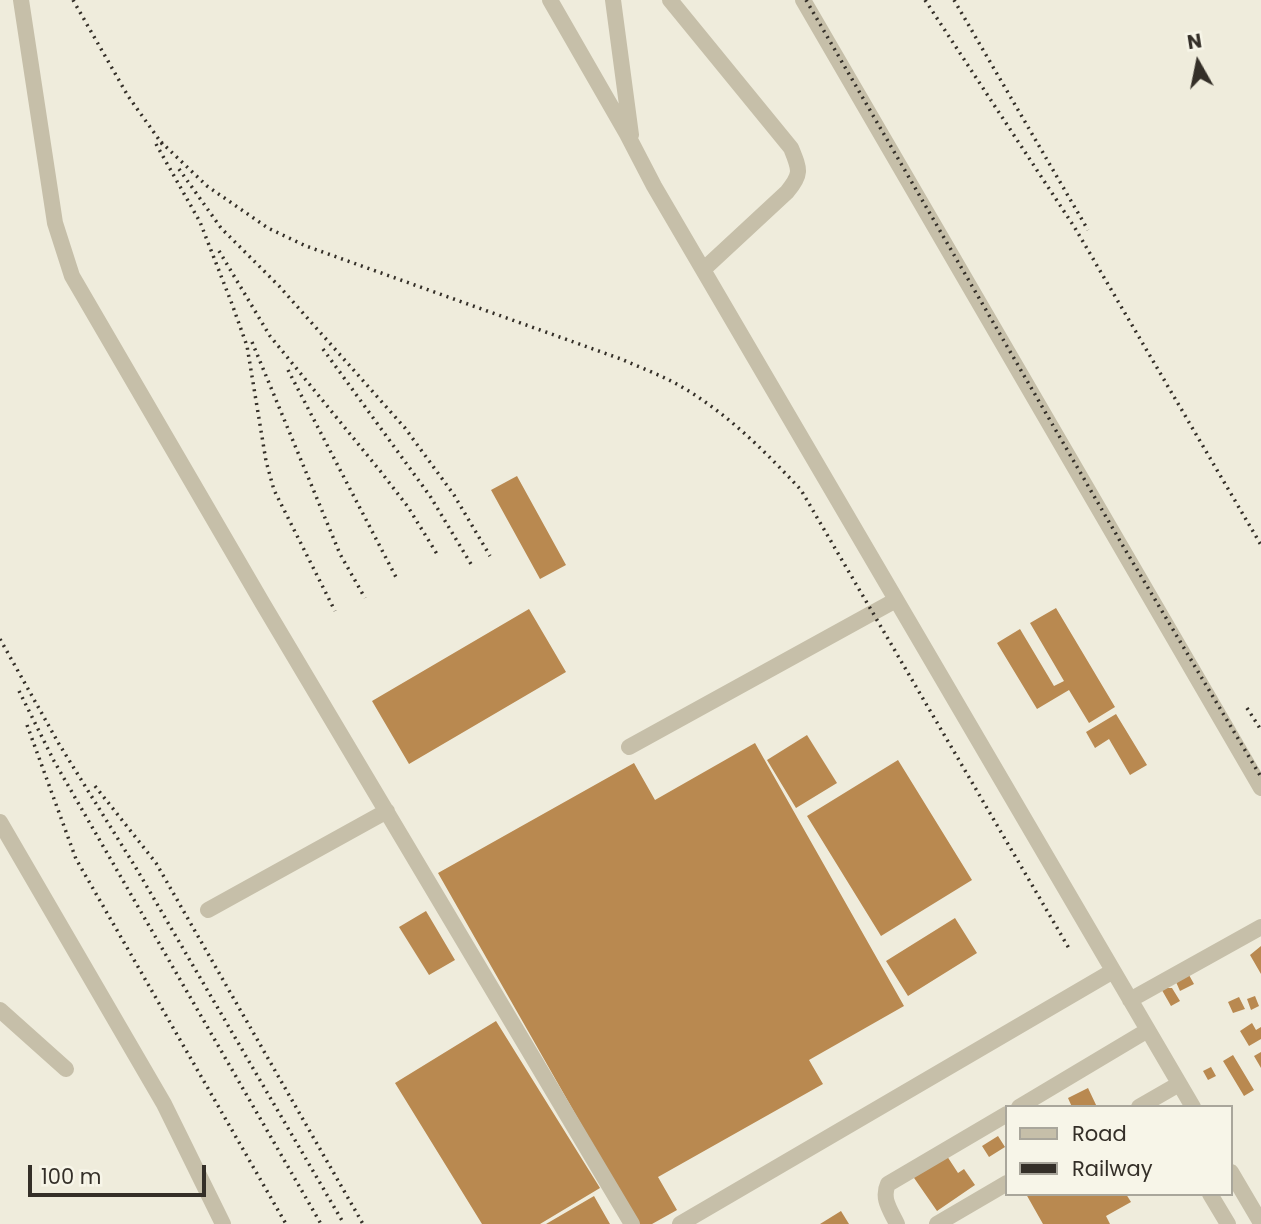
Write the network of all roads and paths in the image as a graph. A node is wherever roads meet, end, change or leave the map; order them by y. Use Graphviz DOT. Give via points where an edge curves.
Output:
graph roads {
  1 [pos="21,0"];
  2 [pos="550,0"];
  3 [pos="613,0"];
  4 [pos="670,0"];
  5 [pos="803,0"];
  6 [pos="632,144"];
  7 [pos="704,269"];
  8 [pos="896,600"];
  9 [pos="629,747"];
  10 [pos="1261,788"];
  11 [pos="387,811"];
  12 [pos="0,822"];
  13 [pos="208,911"];
  14 [pos="1261,927"];
  15 [pos="1113,971"];
  16 [pos="1130,1000"];
  17 [pos="0,1010"];
  18 [pos="1148,1030"];
  19 [pos="66,1069"];
  20 [pos="1179,1084"];
  21 [pos="1148,1104"];
  22 [pos="1022,1105"];
  23 [pos="1192,1105"];
  24 [pos="1006,1115"];
  25 [pos="1233,1175"];
  26 [pos="1006,1184"];
  27 [pos="1211,1196"];
  28 [pos="1261,1223"];
  29 [pos="223,1224"];
  30 [pos="632,1224"];
  31 [pos="680,1224"];
  32 [pos="897,1224"];
  33 [pos="937,1224"];
  34 [pos="1228,1224"];
  1 -- 11 [label="lane" via="55,223 72,276"];
  2 -- 6 [label="lane"];
  3 -- 6 [label="lane"];
  4 -- 7 [label="lane" via="791,148 798,164 798,178 787,192"];
  5 -- 10 [label="lane"];
  6 -- 7 [label="lane"];
  7 -- 8 [label="lane"];
  8 -- 9 [label="lane"];
  8 -- 15 [label="lane"];
  11 -- 13 [label="lane"];
  11 -- 30 [label="lane"];
  12 -- 29 [label="lane" via="163,1104"];
  14 -- 16 [label="lane"];
  15 -- 16 [label="lane"];
  15 -- 31 [label="lane"];
  16 -- 18 [label="lane"];
  17 -- 19 [label="lane"];
  18 -- 20 [label="lane"];
  18 -- 22 [label="lane"];
  20 -- 21 [label="lane"];
  20 -- 23 [label="lane"];
  24 -- 32 [label="lane" via="888,1184 886,1202"];
  25 -- 28 [label="lane"];
  26 -- 33 [label="lane"];
  27 -- 34 [label="lane"];
}
